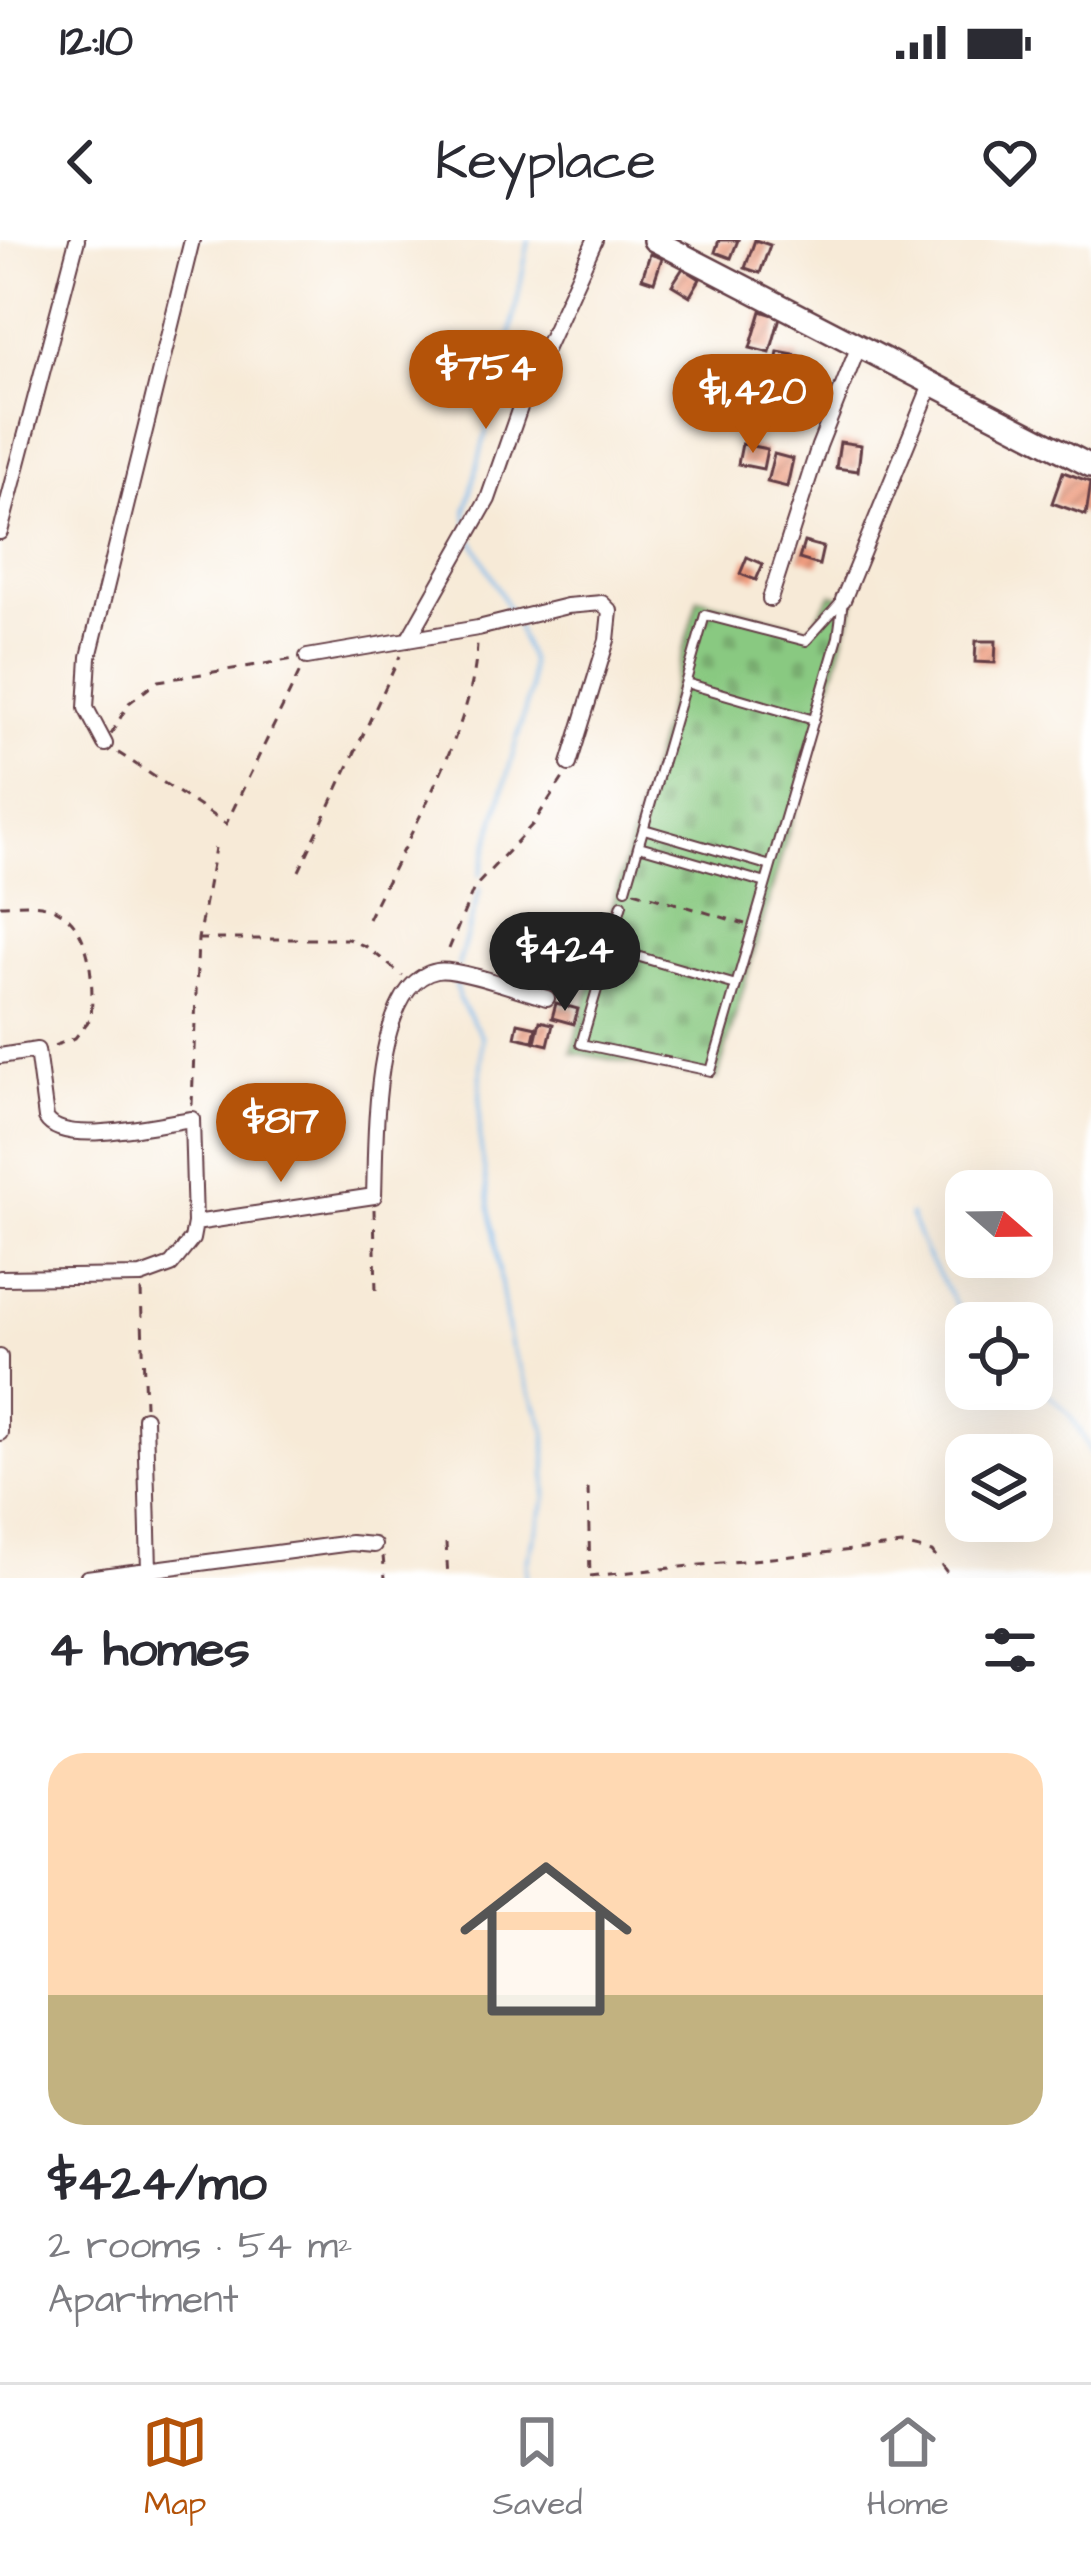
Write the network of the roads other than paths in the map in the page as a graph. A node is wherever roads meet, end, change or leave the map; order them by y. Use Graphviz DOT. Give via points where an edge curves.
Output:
graph roads {
  1 [pos="77,240"];
  2 [pos="192,240"];
  3 [pos="595,240"];
  4 [pos="654,240"];
  5 [pos="858,348"];
  6 [pos="931,385"];
  7 [pos="1091,466"];
  8 [pos="0,532"];
  9 [pos="770,599"];
  10 [pos="843,600"];
  11 [pos="408,640"];
  12 [pos="308,657"];
  13 [pos="686,682"];
  14 [pos="814,720"];
  15 [pos="105,744"];
  16 [pos="569,764"];
  17 [pos="644,829"];
  18 [pos="639,845"];
  19 [pos="771,866"];
  20 [pos="766,883"];
  21 [pos="626,889"];
  22 [pos="622,904"];
  23 [pos="609,948"];
  24 [pos="736,985"];
  25 [pos="547,998"];
  26 [pos="0,1056"];
  27 [pos="195,1223"];
  28 [pos="0,1279"];
  29 [pos="0,1357"];
  30 [pos="145,1418"];
  31 [pos="0,1433"];
  32 [pos="374,1545"];
  33 [pos="250,1558"];
  34 [pos="149,1570"];
  35 [pos="88,1578"];
  36 [pos="250,1578"];
  1 -- 8 [label="street"];
  2 -- 15 [label="street" via="89,657 86,708"];
  3 -- 11 [label="street" via="524,396 488,499"];
  4 -- 5 [label="main road"];
  5 -- 6 [label="main road"];
  5 -- 9 [label="street"];
  6 -- 7 [label="main road"];
  6 -- 10 [label="street"];
  10 -- 13 [label="lane" via="806,640 706,615"];
  10 -- 14 [label="lane"];
  11 -- 12 [label="street"];
  11 -- 16 [label="street" via="602,603 610,610 607,640"];
  13 -- 14 [label="lane"];
  13 -- 17 [label="lane"];
  14 -- 19 [label="lane"];
  17 -- 18 [label="lane"];
  17 -- 19 [label="lane"];
  18 -- 20 [label="lane"];
  18 -- 21 [label="lane"];
  19 -- 20 [label="lane"];
  20 -- 24 [label="lane"];
  22 -- 23 [label="lane"];
  23 -- 24 [label="lane"];
  23 -- 24 [label="lane" via="581,1044 711,1071"];
  25 -- 27 [label="street" via="442,970 423,976 393,1024 380,1073 374,1196"];
  26 -- 27 [label="street" via="37,1050 46,1118 61,1131 192,1119"];
  27 -- 28 [label="street" via="183,1254 156,1273"];
  29 -- 31 [label="street"];
  30 -- 34 [label="street"];
  32 -- 33 [label="street"];
  33 -- 34 [label="street"];
  33 -- 36 [label="street"];
  34 -- 35 [label="street"];
}
